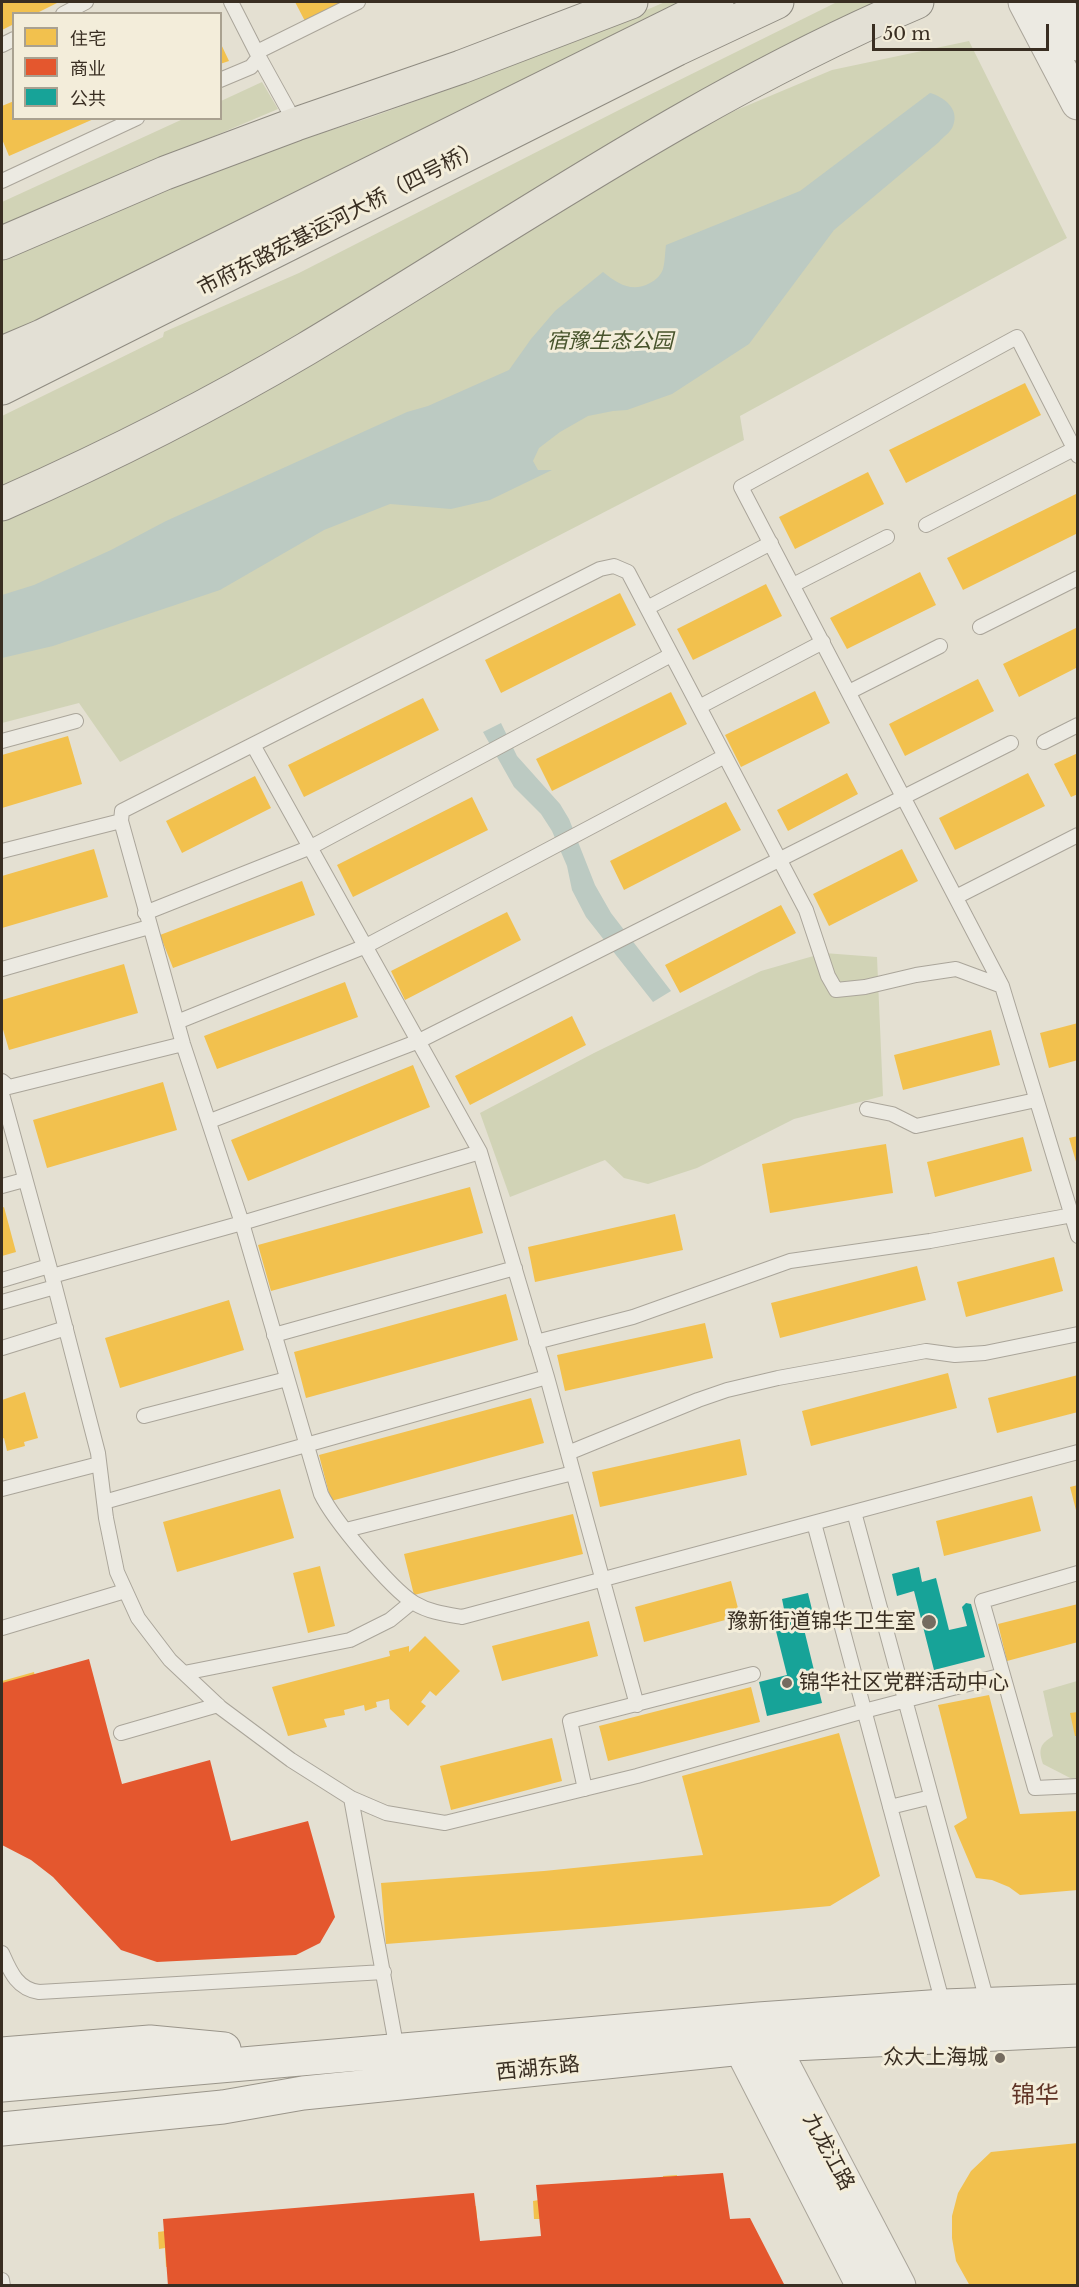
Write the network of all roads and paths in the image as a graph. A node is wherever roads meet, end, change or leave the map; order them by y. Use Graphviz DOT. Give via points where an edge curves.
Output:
graph roads {
  1 [pos="86,2"];
  2 [pos="231,2"];
  3 [pos="358,2"];
  4 [pos="631,2"];
  5 [pos="717,2"];
  6 [pos="777,2"];
  7 [pos="900,2"];
  8 [pos="917,2"];
  9 [pos="1025,2"];
  10 [pos="1056,2"];
  11 [pos="67,12"];
  12 [pos="851,30"];
  13 [pos="664,41"];
  14 [pos="1077,44"];
  15 [pos="258,54"];
  16 [pos="222,79"];
  17 [pos="1077,103"];
  18 [pos="133,120"];
  19 [pos="296,124"];
  20 [pos="2,181"];
  21 [pos="2,243"];
  22 [pos="2,353"];
  23 [pos="2,388"];
  24 [pos="1076,453"];
  25 [pos="2,504"];
  26 [pos="926,525"];
  27 [pos="887,537"];
  28 [pos="771,543"];
  29 [pos="1077,578"];
  30 [pos="793,585"];
  31 [pos="646,608"];
  32 [pos="980,627"];
  33 [pos="823,642"];
  34 [pos="940,646"];
  35 [pos="671,655"];
  36 [pos="849,692"];
  37 [pos="699,707"];
  38 [pos="76,721"];
  39 [pos="1077,725"];
  40 [pos="2,741"];
  41 [pos="1044,742"];
  42 [pos="1011,743"];
  43 [pos="253,745"];
  44 [pos="725,756"];
  45 [pos="904,797"];
  46 [pos="121,821"];
  47 [pos="1077,835"];
  48 [pos="311,847"];
  49 [pos="2,851"];
  50 [pos="780,861"];
  51 [pos="956,897"];
  52 [pos="145,913"];
  53 [pos="149,927"];
  54 [pos="366,946"];
  55 [pos="2,969"];
  56 [pos="1002,986"];
  57 [pos="177,1022"];
  58 [pos="419,1041"];
  59 [pos="183,1044"];
  60 [pos="2,1081"];
  61 [pos="2,1094"];
  62 [pos="1036,1100"];
  63 [pos="867,1108"];
  64 [pos="210,1121"];
  65 [pos="480,1152"];
  66 [pos="24,1180"];
  67 [pos="2,1186"];
  68 [pos="1074,1215"];
  69 [pos="242,1223"];
  70 [pos="1077,1236"];
  71 [pos="515,1268"];
  72 [pos="52,1277"];
  73 [pos="2,1280"];
  74 [pos="2,1302"];
  75 [pos="66,1328"];
  76 [pos="1077,1334"];
  77 [pos="274,1335"];
  78 [pos="536,1342"];
  79 [pos="2,1348"];
  80 [pos="547,1377"];
  81 [pos="287,1379"];
  82 [pos="144,1416"];
  83 [pos="306,1444"];
  84 [pos="1077,1452"];
  85 [pos="568,1453"];
  86 [pos="99,1464"];
  87 [pos="573,1473"];
  88 [pos="2,1489"];
  89 [pos="104,1502"];
  90 [pos="854,1512"];
  91 [pos="814,1523"];
  92 [pos="346,1530"];
  93 [pos="1077,1574"];
  94 [pos="603,1579"];
  95 [pos="125,1591"];
  96 [pos="412,1602"];
  97 [pos="2,1628"];
  98 [pos="184,1673"];
  99 [pos="753,1674"];
  100 [pos="1003,1675"];
  101 [pos="905,1701"];
  102 [pos="218,1705"];
  103 [pos="637,1705"];
  104 [pos="864,1711"];
  105 [pos="121,1733"];
  106 [pos="1077,1786"];
  107 [pos="585,1789"];
  108 [pos="931,1797"];
  109 [pos="351,1798"];
  110 [pos="890,1807"];
  111 [pos="2,1953"];
  112 [pos="384,1972"];
  113 [pos="1077,2001"];
  114 [pos="991,2019"];
  115 [pos="947,2020"];
  116 [pos="1077,2030"];
  117 [pos="766,2032"];
  118 [pos="734,2035"];
  119 [pos="398,2050"];
  120 [pos="2,2054"];
  121 [pos="316,2057"];
  122 [pos="2,2085"];
  123 [pos="2,2129"];
  124 [pos="2,2280"];
  125 [pos="3,2286"];
  126 [pos="863,2286"];
  127 [pos="898,2286"];
  1 -- 11 [label="lane"];
  2 -- 15 [label="lane"];
  3 -- 15 [label="lane"];
  4 -- 19 [label="main road"];
  5 -- 13 [label="main road"];
  6 -- 13 [label="main road"];
  7 -- 12 [label="main road"];
  8 -- 12 [label="main road"];
  9 -- 17 [label="main road"];
  10 -- 14 [label="main road"];
  12 -- 25 [label="main road" via="701,109 208,404"];
  13 -- 22 [label="main road, 市府东路宏基运河大桥（四号桥）"];
  13 -- 23 [label="main road, 市府东路宏基运河大桥（四号桥）"];
  15 -- 16 [label="lane" via="251,67"];
  15 -- 19 [label="lane"];
  18 -- 20 [label="lane"];
  19 -- 21 [label="main road" via="165,173"];
  24 -- 26 [label="lane"];
  24 -- 28 [label="lane" via="1017,337 741,487"];
  27 -- 30 [label="lane"];
  28 -- 30 [label="lane"];
  28 -- 31 [label="lane"];
  29 -- 32 [label="lane"];
  30 -- 33 [label="lane"];
  31 -- 35 [label="lane"];
  31 -- 43 [label="lane" via="628,572 614,566 600,569"];
  33 -- 36 [label="lane"];
  33 -- 37 [label="lane"];
  34 -- 36 [label="lane"];
  35 -- 37 [label="lane"];
  35 -- 48 [label="lane"];
  36 -- 45 [label="lane"];
  37 -- 44 [label="lane"];
  38 -- 40 [label="lane"];
  39 -- 41 [label="lane"];
  42 -- 45 [label="lane"];
  43 -- 46 [label="lane" via="122,811"];
  43 -- 48 [label="lane"];
  44 -- 50 [label="lane"];
  44 -- 54 [label="lane"];
  45 -- 50 [label="lane"];
  45 -- 51 [label="lane"];
  46 -- 49 [label="lane"];
  46 -- 52 [label="lane"];
  47 -- 51 [label="lane"];
  48 -- 52 [label="lane"];
  48 -- 54 [label="lane"];
  50 -- 56 [label="lane" via="806,910 836,990 956,969"];
  50 -- 58 [label="lane"];
  51 -- 56 [label="lane"];
  52 -- 53 [label="lane"];
  53 -- 55 [label="lane"];
  53 -- 57 [label="lane"];
  54 -- 57 [label="lane"];
  54 -- 58 [label="lane"];
  56 -- 62 [label="lane"];
  57 -- 59 [label="lane"];
  58 -- 64 [label="lane"];
  58 -- 65 [label="lane"];
  59 -- 60 [label="lane" via="9,1087"];
  59 -- 64 [label="lane"];
  61 -- 66 [label="lane"];
  62 -- 63 [label="lane" via="916,1126"];
  62 -- 68 [label="lane"];
  64 -- 69 [label="lane"];
  65 -- 69 [label="lane"];
  65 -- 71 [label="lane"];
  66 -- 67 [label="lane"];
  66 -- 72 [label="lane"];
  68 -- 70 [label="lane"];
  68 -- 78 [label="lane" via="790,1261 633,1317"];
  69 -- 72 [label="lane"];
  69 -- 77 [label="lane"];
  71 -- 77 [label="lane"];
  71 -- 78 [label="lane"];
  72 -- 73 [label="lane"];
  72 -- 74 [label="lane"];
  72 -- 75 [label="lane"];
  75 -- 79 [label="lane"];
  75 -- 86 [label="lane"];
  76 -- 85 [label="lane" via="985,1353 955,1355 926,1351 778,1378 698,1400"];
  77 -- 81 [label="lane"];
  78 -- 80 [label="lane"];
  80 -- 83 [label="lane"];
  80 -- 85 [label="lane"];
  81 -- 82 [label="lane"];
  81 -- 83 [label="lane"];
  83 -- 89 [label="lane"];
  83 -- 92 [label="lane" via="321,1494"];
  84 -- 90 [label="lane"];
  85 -- 87 [label="lane"];
  86 -- 88 [label="lane"];
  86 -- 89 [label="lane"];
  87 -- 92 [label="lane"];
  87 -- 94 [label="lane"];
  89 -- 95 [label="lane" via="117,1572"];
  90 -- 91 [label="lane"];
  90 -- 101 [label="lane"];
  91 -- 94 [label="lane"];
  91 -- 104 [label="lane"];
  92 -- 96 [label="lane"];
  93 -- 100 [label="lane" via="982,1601"];
  94 -- 96 [label="lane" via="462,1617 433,1613"];
  94 -- 103 [label="lane"];
  95 -- 97 [label="lane"];
  95 -- 98 [label="lane" via="138,1618"];
  96 -- 98 [label="lane" via="390,1620 350,1640"];
  98 -- 102 [label="lane"];
  99 -- 103 [label="lane"];
  100 -- 101 [label="lane"];
  100 -- 106 [label="lane" via="1035,1788"];
  101 -- 104 [label="lane"];
  101 -- 108 [label="lane"];
  102 -- 105 [label="lane"];
  102 -- 109 [label="lane" via="291,1760"];
  103 -- 107 [label="lane" via="570,1721"];
  104 -- 107 [label="lane"];
  104 -- 110 [label="lane"];
  107 -- 109 [label="lane" via="445,1823 386,1813"];
  108 -- 110 [label="lane"];
  108 -- 114 [label="lane"];
  109 -- 112 [label="lane"];
  110 -- 115 [label="lane"];
  111 -- 112 [label="lane" via="16,1981 27,1990 39,1992"];
  112 -- 119 [label="lane"];
  113 -- 114 [label="main road, 西湖东路"];
  114 -- 115 [label="main road, 西湖东路"];
  114 -- 116 [label="main road, 西湖东路"];
  115 -- 117 [label="main road, 西湖东路"];
  117 -- 118 [label="main road, 西湖东路"];
  117 -- 127 [label="main road, 九龙江路"];
  118 -- 119 [label="main road, 西湖东路"];
  118 -- 123 [label="main road, 西湖东路" via="303,2092 223,2107"];
  118 -- 126 [label="main road, 九龙江路"];
  119 -- 121 [label="main road, 西湖东路"];
  120 -- 121 [label="main road" via="150,2042"];
  121 -- 122 [label="main road, 西湖东路"];
  124 -- 125 [label="lane"];
}
